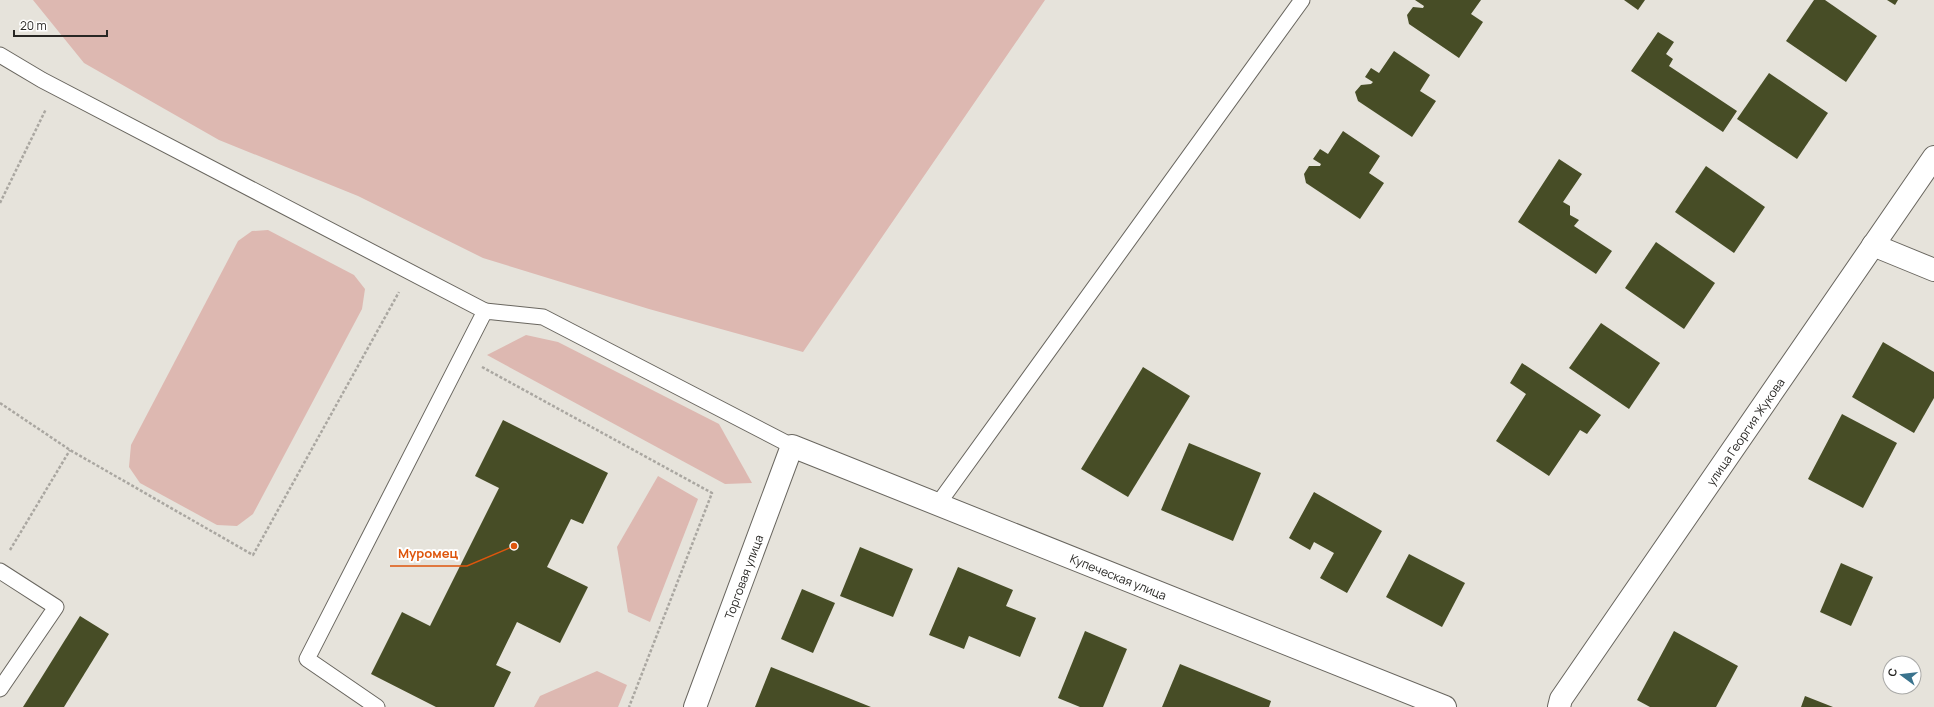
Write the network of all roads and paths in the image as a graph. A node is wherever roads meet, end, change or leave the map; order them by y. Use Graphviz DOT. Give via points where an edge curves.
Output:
graph roads {
  1 [pos="1302,0"];
  2 [pos="0,55"];
  3 [pos="48,105"];
  4 [pos="1934,157"];
  5 [pos="0,203"];
  6 [pos="1873,245"];
  7 [pos="1934,270"];
  8 [pos="400,290"];
  9 [pos="485,311"];
  10 [pos="462,356"];
  11 [pos="0,403"];
  12 [pos="792,446"];
  13 [pos="70,450"];
  14 [pos="938,504"];
  15 [pos="8,552"];
  16 [pos="0,571"];
  17 [pos="0,689"];
  18 [pos="377,707"];
  19 [pos="629,707"];
  20 [pos="695,707"];
  21 [pos="1445,707"];
  22 [pos="1560,707"];
  1 -- 14 [label="lane"];
  2 -- 9 [label="lane" via="42,80"];
  3 -- 5 [label="path"];
  4 -- 6 [label="street, улица Георгия Жукова"];
  6 -- 7 [label="street"];
  6 -- 22 [label="street, улица Георгия Жукова" via="1561,699"];
  8 -- 13 [label="path" via="253,555"];
  9 -- 10 [label="lane"];
  9 -- 12 [label="lane" via="543,316"];
  10 -- 18 [label="lane" via="307,659"];
  10 -- 19 [label="path" via="712,494"];
  11 -- 13 [label="path"];
  12 -- 14 [label="street, Купеческая улица"];
  12 -- 20 [label="street, Торговая улица"];
  13 -- 15 [label="path"];
  14 -- 21 [label="street, Купеческая улица"];
  16 -- 17 [label="lane" via="56,607"];
}
